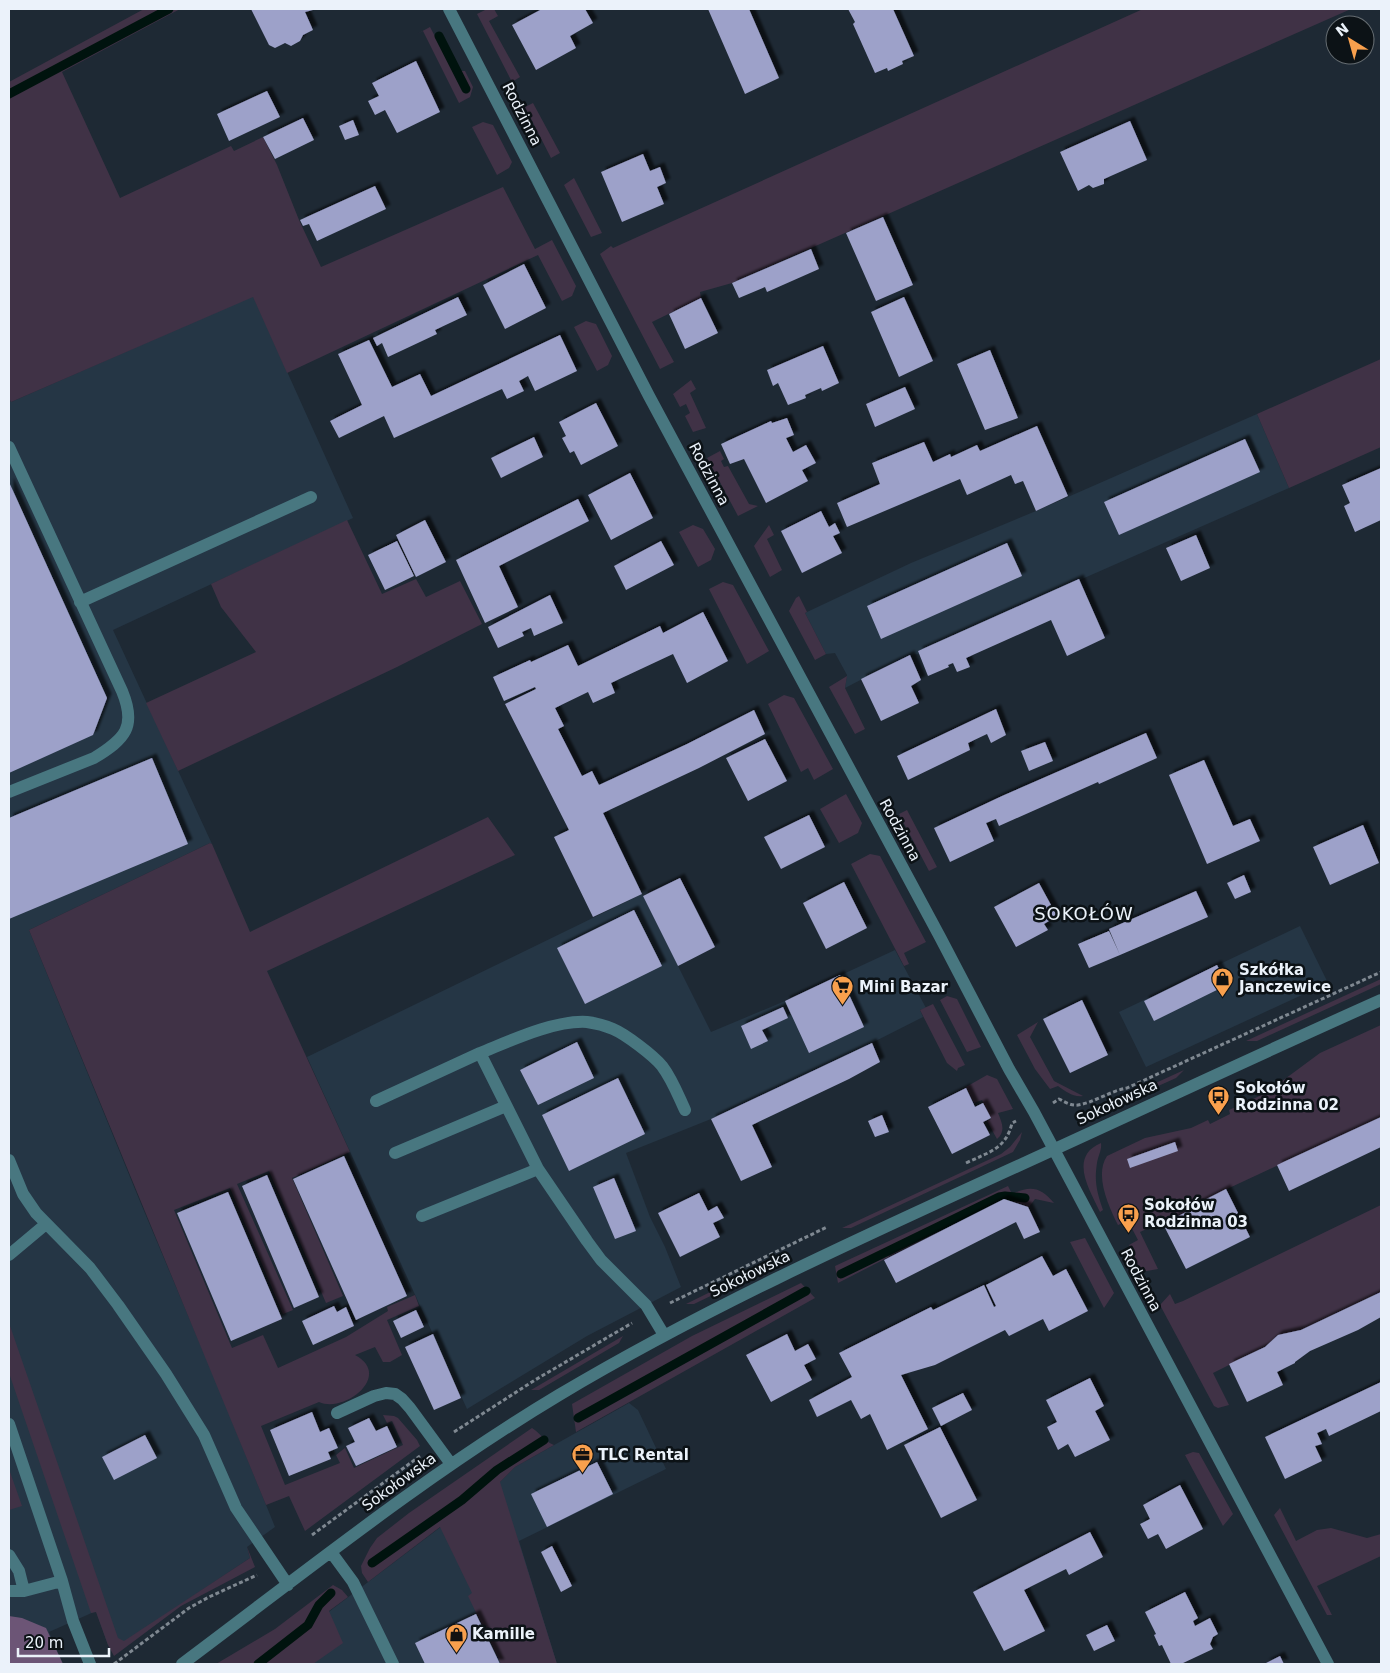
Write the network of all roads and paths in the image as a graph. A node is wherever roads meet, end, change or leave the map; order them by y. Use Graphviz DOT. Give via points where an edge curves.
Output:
graph roads {
  1 [pos="449,9"];
  2 [pos="9,447"];
  3 [pos="312,497"];
  4 [pos="80,602"];
  5 [pos="9,792"];
  6 [pos="1381,972"];
  7 [pos="1381,1000"];
  8 [pos="480,1053"];
  9 [pos="376,1101"];
  10 [pos="1053,1102"];
  11 [pos="506,1106"];
  12 [pos="685,1110"];
  13 [pos="1053,1149"];
  14 [pos="395,1153"];
  15 [pos="9,1160"];
  16 [pos="538,1169"];
  17 [pos="422,1216"];
  18 [pos="46,1224"];
  19 [pos="9,1255"];
  20 [pos="664,1335"];
  21 [pos="337,1413"];
  22 [pos="9,1424"];
  23 [pos="451,1464"];
  24 [pos="331,1552"];
  25 [pos="9,1555"];
  26 [pos="62,1581"];
  27 [pos="288,1585"];
  28 [pos="9,1591"];
  29 [pos="24,1591"];
  30 [pos="90,1664"];
  31 [pos="182,1664"];
  32 [pos="393,1664"];
  33 [pos="1328,1664"];
  1 -- 13 [label="street, Rodzinna" via="658,413"];
  2 -- 4 [label="street"];
  3 -- 4 [label="street"];
  4 -- 5 [label="street" via="128,706 126,730 118,741 94,758"];
  6 -- 10 [label="path" via="1126,1088 1077,1105 1060,1099"];
  7 -- 13 [label="street, Sokołowska"];
  8 -- 9 [label="street"];
  8 -- 11 [label="street"];
  8 -- 12 [label="street" via="528,1033 565,1024 587,1022 613,1029 661,1065"];
  11 -- 14 [label="street"];
  11 -- 16 [label="street"];
  13 -- 20 [label="street, Sokołowska" via="849,1243"];
  13 -- 33 [label="street, Rodzinna"];
  15 -- 18 [label="street" via="22,1194"];
  16 -- 17 [label="street"];
  16 -- 20 [label="street" via="587,1241 646,1305"];
  18 -- 19 [label="street"];
  18 -- 27 [label="street" via="90,1268 166,1374 204,1434 236,1508"];
  20 -- 23 [label="street, Sokołowska" via="558,1396"];
  21 -- 23 [label="street" via="374,1396 395,1394 410,1408"];
  22 -- 26 [label="street"];
  23 -- 24 [label="street, Sokołowska"];
  24 -- 27 [label="street, Sokołowska"];
  24 -- 32 [label="street" via="358,1590"];
  25 -- 29 [label="street" via="19,1571"];
  26 -- 29 [label="street"];
  26 -- 30 [label="street"];
  27 -- 31 [label="street, Sokołowska"];
  28 -- 29 [label="street"];
}
